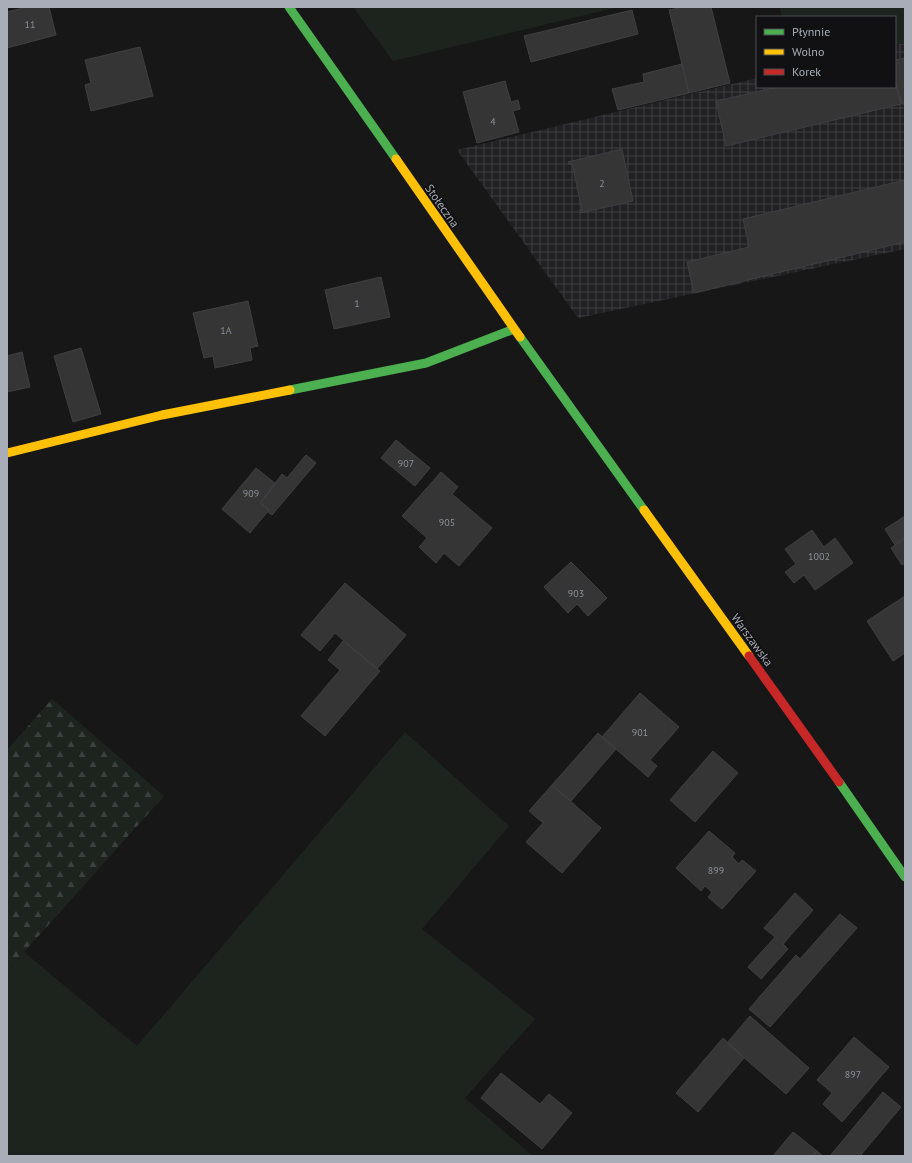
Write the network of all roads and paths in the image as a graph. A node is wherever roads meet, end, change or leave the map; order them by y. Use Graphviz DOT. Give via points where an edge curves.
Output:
graph roads {
  1 [pos="289,7"];
  2 [pos="514,329"];
  3 [pos="577,418"];
  4 [pos="7,454"];
  5 [pos="905,877"];
  1 -- 2 [label="main road, Stołeczna"];
  2 -- 3 [label="main road, Stołeczna"];
  2 -- 4 [label="main road" via="426,363 162,415"];
  3 -- 5 [label="main road, Warszawska"];
}
